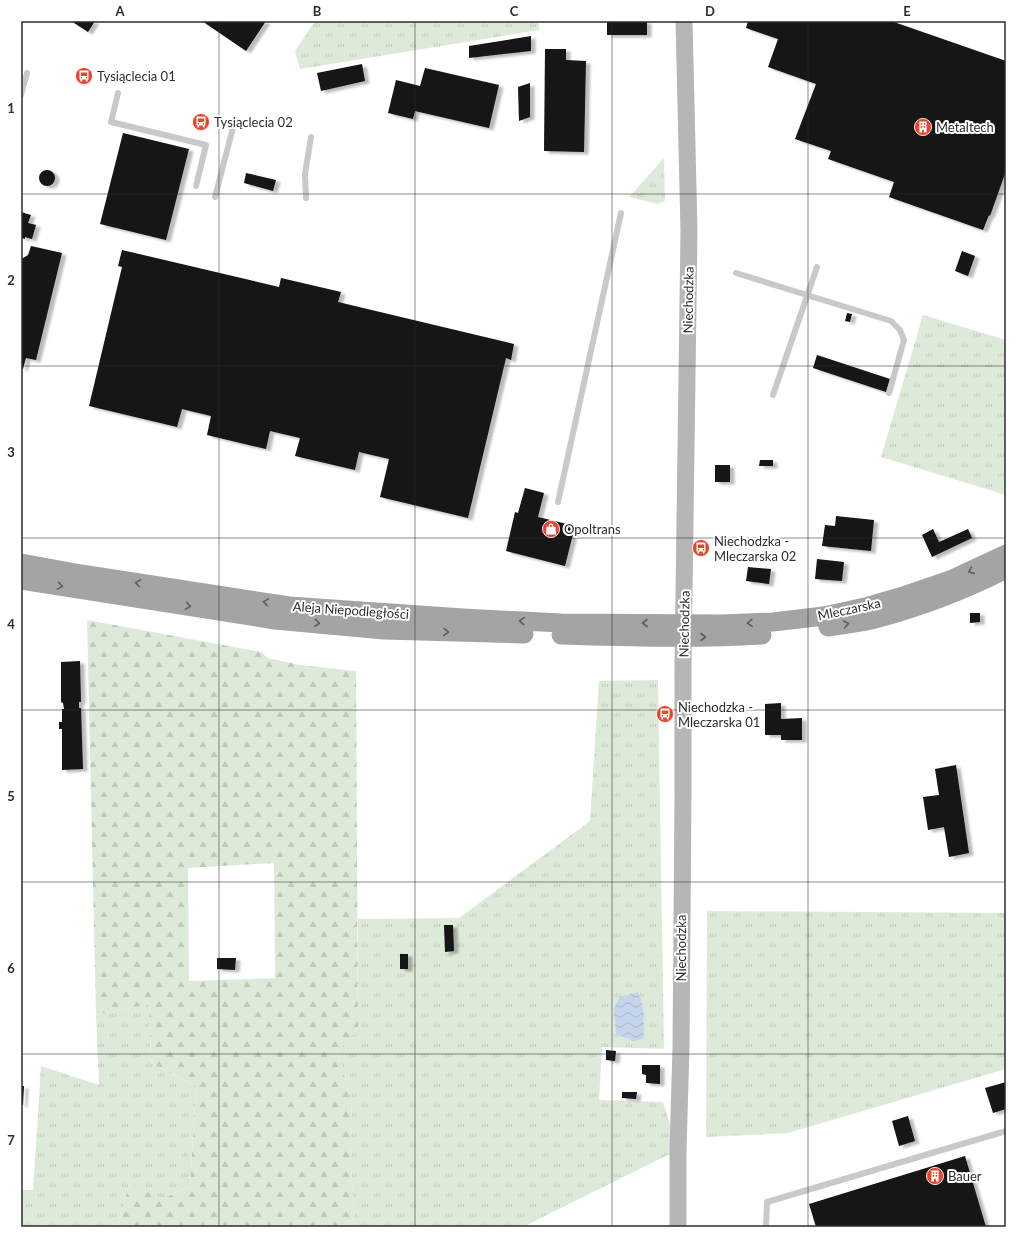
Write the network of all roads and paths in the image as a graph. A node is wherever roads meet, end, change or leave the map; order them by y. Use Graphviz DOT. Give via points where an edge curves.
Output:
graph roads {
  1 [pos="684,21"];
  2 [pos="27,72"];
  3 [pos="118,93"];
  4 [pos="21,96"];
  5 [pos="235,120"];
  6 [pos="311,137"];
  7 [pos="196,186"];
  8 [pos="215,198"];
  9 [pos="306,198"];
  10 [pos="621,214"];
  11 [pos="817,267"];
  12 [pos="736,273"];
  13 [pos="807,295"];
  14 [pos="889,393"];
  15 [pos="773,395"];
  16 [pos="558,502"];
  17 [pos="1006,554"];
  18 [pos="21,563"];
  19 [pos="1006,569"];
  20 [pos="21,580"];
  21 [pos="684,630"];
  22 [pos="1006,1131"];
  23 [pos="678,1227"];
  24 [pos="766,1227"];
  1 -- 21 [label="street, Niechodzka" via="689,231"];
  2 -- 4 [label="lane"];
  3 -- 7 [label="lane" via="111,122 206,145"];
  5 -- 8 [label="lane"];
  6 -- 9 [label="lane" via="305,174"];
  10 -- 16 [label="lane"];
  11 -- 13 [label="lane"];
  12 -- 13 [label="lane"];
  13 -- 14 [label="lane" via="891,321 900,330 904,340"];
  13 -- 15 [label="lane"];
  17 -- 21 [label="main road, Mleczarska, one-way" via="950,580 865,607 824,616 722,624"];
  21 -- 18 [label="main road, Aleja Niepodległości, one-way" via="289,606"];
  21 -- 19 [label="main road, Mleczarska, one-way" via="723,638 826,628 869,620 911,609 959,591"];
  20 -- 21 [label="main road, Aleja Niepodległości, one-way" via="275,620 384,630 632,638"];
  21 -- 23 [label="street, Niechodzka"];
  22 -- 24 [label="lane" via="767,1202"];
}
